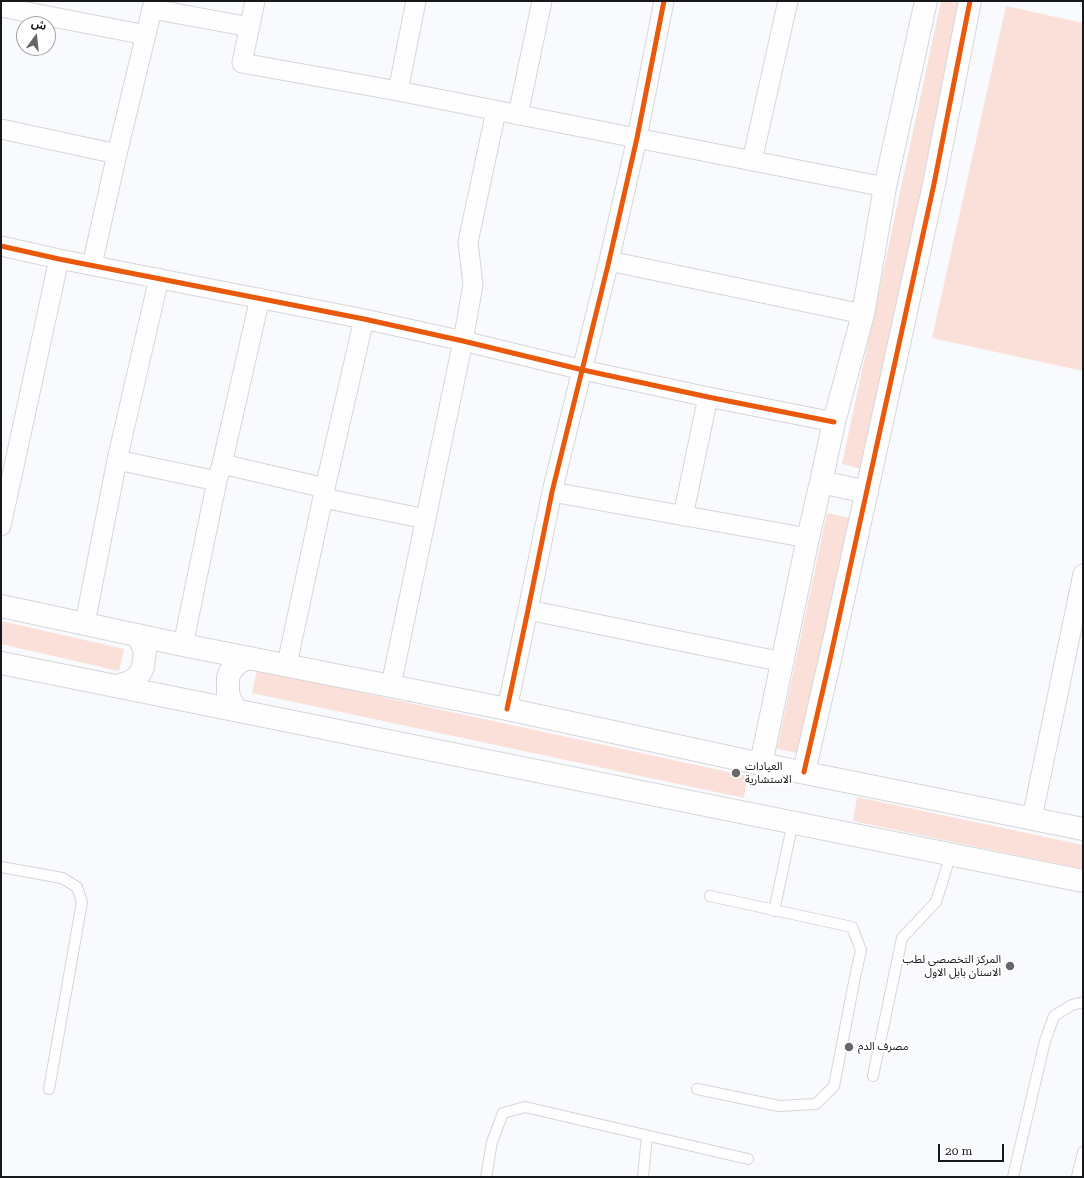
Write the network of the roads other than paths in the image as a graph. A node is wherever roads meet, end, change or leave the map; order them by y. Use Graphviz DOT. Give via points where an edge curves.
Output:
graph roads {
  1 [pos="255,1"];
  2 [pos="416,1"];
  3 [pos="542,1"];
  4 [pos="664,1"];
  5 [pos="788,1"];
  6 [pos="926,1"];
  7 [pos="970,1"];
  8 [pos="153,5"];
  9 [pos="1,6"];
  10 [pos="250,27"];
  11 [pos="146,35"];
  12 [pos="398,91"];
  13 [pos="496,111"];
  14 [pos="518,115"];
  15 [pos="1,129"];
  16 [pos="637,138"];
  17 [pos="117,154"];
  18 [pos="752,160"];
  19 [pos="885,187"];
  20 [pos="1,246"];
  21 [pos="59,259"];
  22 [pos="609,262"];
  23 [pos="92,265"];
  24 [pos="159,278"];
  25 [pos="260,298"];
  26 [pos="863,314"];
  27 [pos="364,319"];
  28 [pos="464,341"];
  29 [pos="583,370"];
  30 [pos="708,397"];
  31 [pos="834,422"];
  32 [pos="117,460"];
  33 [pos="220,472"];
  34 [pos="821,482"];
  35 [pos="552,492"];
  36 [pos="867,492"];
  37 [pos="324,493"];
  38 [pos="683,516"];
  39 [pos="426,519"];
  40 [pos="1,526"];
  41 [pos="808,538"];
  42 [pos="1083,574"];
  43 [pos="1,606"];
  44 [pos="528,610"];
  45 [pos="1079,612"];
  46 [pos="85,623"];
  47 [pos="138,635"];
  48 [pos="183,645"];
  49 [pos="250,658"];
  50 [pos="783,662"];
  51 [pos="1,663"];
  52 [pos="287,664"];
  53 [pos="391,685"];
  54 [pos="117,686"];
  55 [pos="507,709"];
  56 [pos="235,710"];
  57 [pos="761,764"];
  58 [pos="804,772"];
  59 [pos="1032,818"];
  60 [pos="793,822"];
  61 [pos="1083,829"];
  62 [pos="951,854"];
  63 [pos="1,867"];
  64 [pos="1083,881"];
  65 [pos="710,896"];
  66 [pos="774,911"];
  67 [pos="1083,1002"];
  68 [pos="873,1076"];
  69 [pos="48,1089"];
  70 [pos="697,1089"];
  71 [pos="647,1136"];
  72 [pos="1083,1152"];
  73 [pos="748,1159"];
  74 [pos="486,1177"];
  75 [pos="643,1177"];
  76 [pos="1013,1177"];
  77 [pos="1077,1177"];
  1 -- 10 [label="street"];
  2 -- 12 [label="street"];
  3 -- 14 [label="street"];
  4 -- 16 [label="street"];
  5 -- 18 [label="street"];
  6 -- 19 [label="main road"];
  7 -- 36 [label="main road" via="934,184"];
  8 -- 10 [label="street"];
  8 -- 11 [label="street"];
  9 -- 11 [label="street"];
  10 -- 12 [label="street" via="242,63"];
  11 -- 17 [label="street"];
  12 -- 13 [label="street"];
  13 -- 14 [label="street"];
  13 -- 28 [label="street" via="468,242 473,285"];
  14 -- 16 [label="street"];
  15 -- 17 [label="street"];
  16 -- 18 [label="street"];
  16 -- 22 [label="street"];
  17 -- 23 [label="street"];
  18 -- 19 [label="street"];
  19 -- 26 [label="main road"];
  20 -- 21 [label="street"];
  21 -- 23 [label="street"];
  21 -- 40 [label="street"];
  22 -- 26 [label="street"];
  22 -- 29 [label="street"];
  23 -- 24 [label="street"];
  24 -- 25 [label="street"];
  24 -- 32 [label="street"];
  25 -- 27 [label="street"];
  25 -- 33 [label="street"];
  26 -- 31 [label="main road"];
  27 -- 28 [label="street"];
  27 -- 37 [label="street"];
  28 -- 29 [label="street"];
  28 -- 39 [label="street"];
  29 -- 30 [label="street"];
  29 -- 35 [label="street"];
  30 -- 31 [label="street"];
  30 -- 38 [label="street"];
  31 -- 34 [label="main road"];
  32 -- 33 [label="street"];
  32 -- 46 [label="street"];
  33 -- 37 [label="street"];
  33 -- 48 [label="street"];
  34 -- 36 [label="main road"];
  34 -- 41 [label="main road"];
  35 -- 38 [label="street"];
  35 -- 44 [label="street"];
  36 -- 58 [label="main road"];
  37 -- 39 [label="street"];
  37 -- 52 [label="street"];
  38 -- 41 [label="street"];
  39 -- 53 [label="street"];
  41 -- 50 [label="main road"];
  42 -- 45 [label="street"];
  43 -- 46 [label="main road"];
  44 -- 50 [label="street"];
  44 -- 55 [label="street"];
  45 -- 59 [label="street"];
  46 -- 47 [label="main road"];
  47 -- 48 [label="main road"];
  47 -- 54 [label="main road" via="145,651 143,667 136,678"];
  48 -- 49 [label="main road"];
  49 -- 52 [label="main road"];
  49 -- 56 [label="main road" via="239,662 228,678 228,694"];
  50 -- 57 [label="main road"];
  51 -- 54 [label="main road"];
  52 -- 53 [label="main road"];
  53 -- 55 [label="main road"];
  54 -- 56 [label="main road"];
  55 -- 57 [label="main road"];
  56 -- 60 [label="main road"];
  57 -- 58 [label="main road"];
  58 -- 59 [label="main road"];
  59 -- 61 [label="main road"];
  60 -- 62 [label="main road"];
  60 -- 66 [label="lane"];
  62 -- 64 [label="main road"];
  62 -- 68 [label="lane" via="936,902 902,938"];
  63 -- 69 [label="lane" via="62,878 77,886 82,902"];
  65 -- 66 [label="lane"];
  66 -- 70 [label="lane" via="852,927 861,950 834,1086 816,1104 779,1106"];
  67 -- 76 [label="lane" via="1054,1016 1045,1041"];
  71 -- 73 [label="lane"];
  71 -- 74 [label="lane" via="526,1107 503,1113 492,1142"];
  71 -- 75 [label="lane"];
  72 -- 77 [label="lane"];
}
